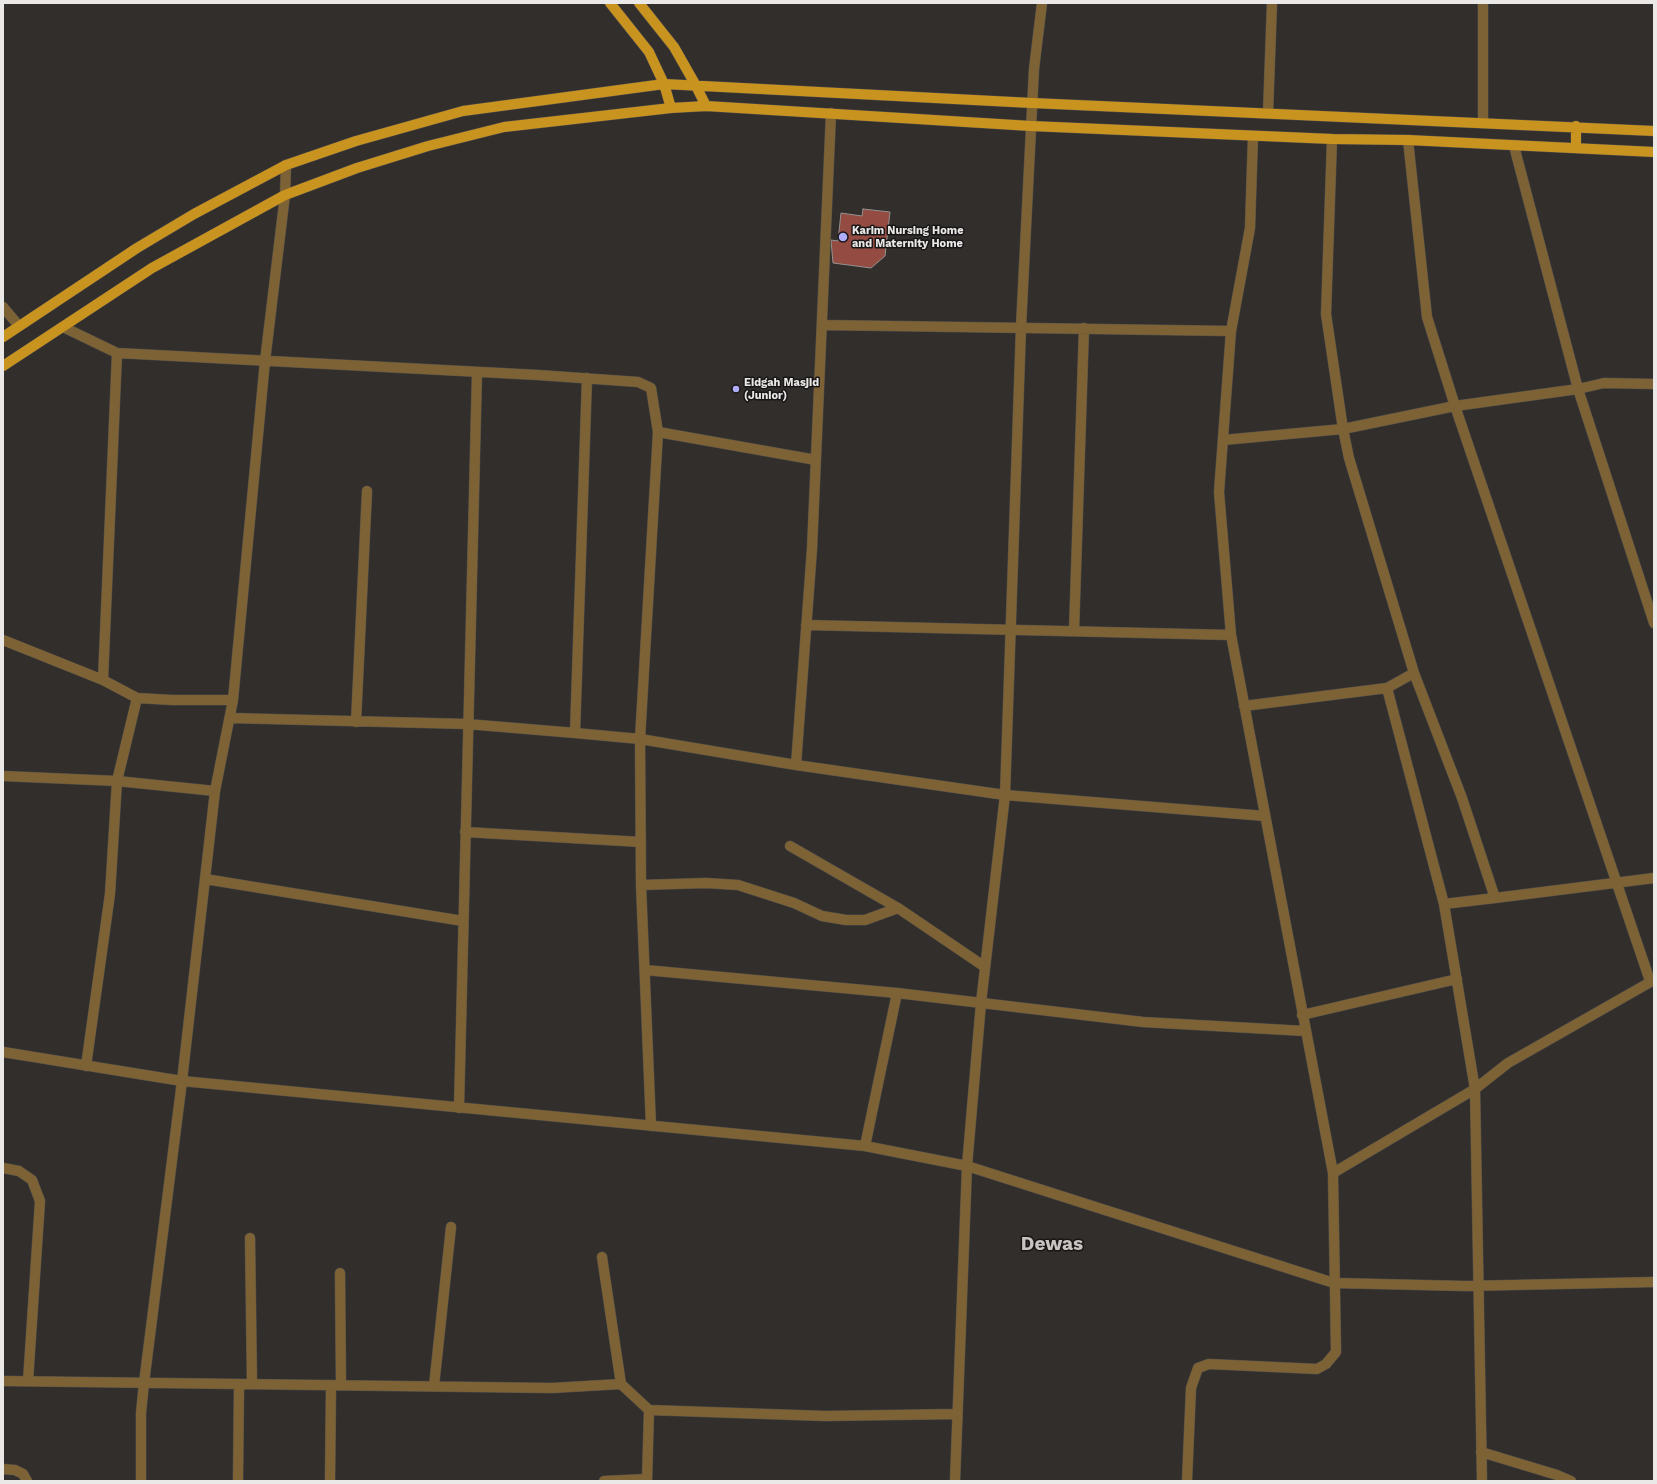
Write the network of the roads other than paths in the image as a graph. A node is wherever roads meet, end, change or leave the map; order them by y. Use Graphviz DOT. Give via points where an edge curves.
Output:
graph roads {
  1 [pos="610,3"];
  2 [pos="639,3"];
  3 [pos="1042,3"];
  4 [pos="1272,3"];
  5 [pos="1483,3"];
  6 [pos="664,84"];
  7 [pos="696,84"];
  8 [pos="1032,103"];
  9 [pos="706,106"];
  10 [pos="672,108"];
  11 [pos="831,113"];
  12 [pos="1268,113"];
  13 [pos="1483,122"];
  14 [pos="1031,126"];
  15 [pos="1576,126"];
  16 [pos="1654,131"];
  17 [pos="1252,136"];
  18 [pos="1332,139"];
  19 [pos="1408,140"];
  20 [pos="1514,146"];
  21 [pos="1576,148"];
  22 [pos="1654,152"];
  23 [pos="286,165"];
  24 [pos="285,195"];
  25 [pos="3,307"];
  26 [pos="823,324"];
  27 [pos="19,326"];
  28 [pos="63,327"];
  29 [pos="1021,327"];
  30 [pos="1084,328"];
  31 [pos="1231,331"];
  32 [pos="3,337"];
  33 [pos="117,353"];
  34 [pos="265,361"];
  35 [pos="3,366"];
  36 [pos="476,372"];
  37 [pos="587,378"];
  38 [pos="1654,384"];
  39 [pos="1578,389"];
  40 [pos="1455,406"];
  41 [pos="1343,429"];
  42 [pos="658,432"];
  43 [pos="1223,440"];
  44 [pos="816,460"];
  45 [pos="367,490"];
  46 [pos="1654,623"];
  47 [pos="806,625"];
  48 [pos="1010,630"];
  49 [pos="1074,631"];
  50 [pos="1231,635"];
  51 [pos="3,640"];
  52 [pos="1414,673"];
  53 [pos="103,680"];
  54 [pos="1387,688"];
  55 [pos="137,698"];
  56 [pos="233,700"];
  57 [pos="1244,706"];
  58 [pos="230,718"];
  59 [pos="356,722"];
  60 [pos="468,724"];
  61 [pos="575,733"];
  62 [pos="640,739"];
  63 [pos="796,765"];
  64 [pos="3,776"];
  65 [pos="117,781"];
  66 [pos="216,791"];
  67 [pos="1005,795"];
  68 [pos="1265,816"];
  69 [pos="465,832"];
  70 [pos="641,842"];
  71 [pos="790,846"];
  72 [pos="1654,878"];
  73 [pos="205,880"];
  74 [pos="1617,882"];
  75 [pos="641,885"];
  76 [pos="1495,898"];
  77 [pos="1444,904"];
  78 [pos="898,908"];
  79 [pos="463,921"];
  80 [pos="985,967"];
  81 [pos="645,970"];
  82 [pos="1457,979"];
  83 [pos="1652,980"];
  84 [pos="897,993"];
  85 [pos="980,1003"];
  86 [pos="1302,1015"];
  87 [pos="1305,1031"];
  88 [pos="3,1052"];
  89 [pos="86,1066"];
  90 [pos="182,1081"];
  91 [pos="1475,1089"];
  92 [pos="459,1108"];
  93 [pos="651,1126"];
  94 [pos="865,1146"];
  95 [pos="967,1166"];
  96 [pos="3,1168"];
  97 [pos="1333,1173"];
  98 [pos="451,1227"];
  99 [pos="250,1238"];
  100 [pos="602,1257"];
  101 [pos="340,1273"];
  102 [pos="1334,1282"];
  103 [pos="1654,1282"];
  104 [pos="1478,1286"];
  105 [pos="3,1381"];
  106 [pos="28,1381"];
  107 [pos="144,1383"];
  108 [pos="239,1384"];
  109 [pos="252,1384"];
  110 [pos="621,1384"];
  111 [pos="336,1385"];
  112 [pos="434,1386"];
  113 [pos="648,1410"];
  114 [pos="957,1414"];
  115 [pos="1481,1452"];
  116 [pos="3,1469"];
  117 [pos="647,1480"];
  118 [pos="27,1481"];
  119 [pos="141,1481"];
  120 [pos="238,1481"];
  121 [pos="330,1481"];
  122 [pos="604,1481"];
  123 [pos="955,1481"];
  124 [pos="1187,1481"];
  125 [pos="1482,1481"];
  126 [pos="1571,1481"];
  1 -- 6 [label="main road" via="648,52"];
  2 -- 7 [label="main road" via="674,47"];
  3 -- 8 [label="street"];
  4 -- 12 [label="street"];
  5 -- 13 [label="street"];
  6 -- 7 [label="main road"];
  6 -- 10 [label="main road"];
  6 -- 23 [label="main road" via="463,111 356,141"];
  7 -- 8 [label="main road"];
  7 -- 9 [label="main road"];
  8 -- 12 [label="main road"];
  8 -- 14 [label="street"];
  9 -- 10 [label="main road"];
  9 -- 11 [label="main road"];
  10 -- 24 [label="main road" via="504,127 392,157"];
  11 -- 14 [label="main road"];
  11 -- 26 [label="street"];
  12 -- 13 [label="main road"];
  13 -- 15 [label="main road"];
  14 -- 17 [label="main road"];
  14 -- 29 [label="street"];
  15 -- 16 [label="main road"];
  15 -- 21 [label="main road"];
  17 -- 18 [label="main road"];
  17 -- 31 [label="street" via="1250,228"];
  18 -- 19 [label="main road"];
  18 -- 41 [label="street" via="1326,314"];
  19 -- 20 [label="main road"];
  19 -- 40 [label="street" via="1427,317"];
  20 -- 21 [label="main road"];
  20 -- 39 [label="street"];
  21 -- 22 [label="main road"];
  23 -- 24 [label="street"];
  23 -- 27 [label="main road" via="143,244"];
  24 -- 28 [label="main road" via="152,268"];
  24 -- 34 [label="street"];
  25 -- 27 [label="street"];
  26 -- 29 [label="street"];
  26 -- 44 [label="street"];
  27 -- 32 [label="main road"];
  28 -- 33 [label="street"];
  28 -- 35 [label="main road"];
  29 -- 30 [label="street"];
  29 -- 48 [label="street"];
  30 -- 31 [label="street"];
  30 -- 49 [label="street"];
  31 -- 43 [label="street"];
  33 -- 34 [label="street"];
  33 -- 53 [label="street"];
  34 -- 36 [label="street"];
  34 -- 56 [label="street"];
  36 -- 37 [label="street"];
  36 -- 60 [label="street"];
  37 -- 42 [label="street" via="638,382 651,388"];
  37 -- 61 [label="street"];
  38 -- 39 [label="street" via="1604,384"];
  39 -- 40 [label="street"];
  39 -- 46 [label="street"];
  40 -- 41 [label="street"];
  40 -- 74 [label="street"];
  41 -- 43 [label="street"];
  41 -- 52 [label="street" via="1349,458"];
  42 -- 44 [label="street"];
  42 -- 62 [label="street"];
  43 -- 50 [label="street" via="1219,492"];
  44 -- 47 [label="street"];
  45 -- 59 [label="street"];
  47 -- 48 [label="street"];
  47 -- 63 [label="street"];
  48 -- 49 [label="street"];
  48 -- 67 [label="street"];
  49 -- 50 [label="street"];
  50 -- 57 [label="street"];
  51 -- 53 [label="street"];
  52 -- 54 [label="street"];
  52 -- 76 [label="street" via="1462,798"];
  53 -- 55 [label="street"];
  54 -- 57 [label="street"];
  54 -- 77 [label="street"];
  55 -- 56 [label="street"];
  55 -- 65 [label="street"];
  56 -- 58 [label="street"];
  57 -- 68 [label="street"];
  58 -- 59 [label="street"];
  58 -- 66 [label="street"];
  59 -- 60 [label="street"];
  60 -- 61 [label="street"];
  60 -- 69 [label="street"];
  61 -- 62 [label="street"];
  62 -- 63 [label="street"];
  62 -- 70 [label="street"];
  63 -- 67 [label="street"];
  64 -- 65 [label="street"];
  65 -- 66 [label="street"];
  65 -- 89 [label="street" via="110,894"];
  66 -- 73 [label="street"];
  67 -- 68 [label="street"];
  67 -- 80 [label="street"];
  68 -- 86 [label="street"];
  69 -- 70 [label="street"];
  69 -- 79 [label="street"];
  70 -- 75 [label="street"];
  71 -- 78 [label="street"];
  72 -- 74 [label="street"];
  73 -- 79 [label="street"];
  73 -- 90 [label="street"];
  74 -- 76 [label="street"];
  74 -- 83 [label="street"];
  75 -- 78 [label="street" via="738,885 794,903 822,916 846,920 865,920"];
  75 -- 81 [label="street"];
  76 -- 77 [label="street"];
  77 -- 82 [label="street"];
  78 -- 80 [label="street"];
  79 -- 92 [label="street"];
  80 -- 85 [label="street"];
  81 -- 84 [label="street"];
  81 -- 93 [label="street"];
  82 -- 86 [label="street"];
  82 -- 91 [label="street"];
  83 -- 91 [label="street" via="1508,1064"];
  84 -- 85 [label="street"];
  84 -- 94 [label="street"];
  85 -- 87 [label="street" via="1143,1022"];
  85 -- 95 [label="street"];
  86 -- 87 [label="street"];
  87 -- 97 [label="street"];
  88 -- 89 [label="street"];
  89 -- 90 [label="street"];
  90 -- 92 [label="street"];
  90 -- 107 [label="street"];
  91 -- 97 [label="street"];
  91 -- 104 [label="street"];
  92 -- 93 [label="street"];
  93 -- 94 [label="street"];
  94 -- 95 [label="street"];
  95 -- 102 [label="street"];
  95 -- 114 [label="street"];
  96 -- 106 [label="street" via="19,1171 32,1180 40,1201"];
  97 -- 102 [label="street"];
  98 -- 112 [label="street"];
  99 -- 109 [label="street"];
  100 -- 110 [label="street"];
  101 -- 111 [label="street"];
  102 -- 104 [label="street"];
  102 -- 124 [label="street" via="1336,1352 1326,1364 1318,1369 1209,1364 1198,1368 1191,1388"];
  103 -- 104 [label="street"];
  104 -- 115 [label="street"];
  105 -- 106 [label="street"];
  106 -- 107 [label="street"];
  107 -- 108 [label="street"];
  107 -- 119 [label="street" via="141,1413"];
  108 -- 109 [label="street"];
  108 -- 120 [label="street"];
  109 -- 111 [label="street"];
  110 -- 112 [label="street" via="552,1388"];
  110 -- 113 [label="street"];
  111 -- 112 [label="street"];
  111 -- 121 [label="street"];
  113 -- 114 [label="street" via="825,1416"];
  113 -- 117 [label="street"];
  114 -- 123 [label="street"];
  115 -- 125 [label="street"];
  115 -- 126 [label="street"];
  116 -- 118 [label="street" via="15,1470 23,1474"];
  117 -- 122 [label="street"];
}
